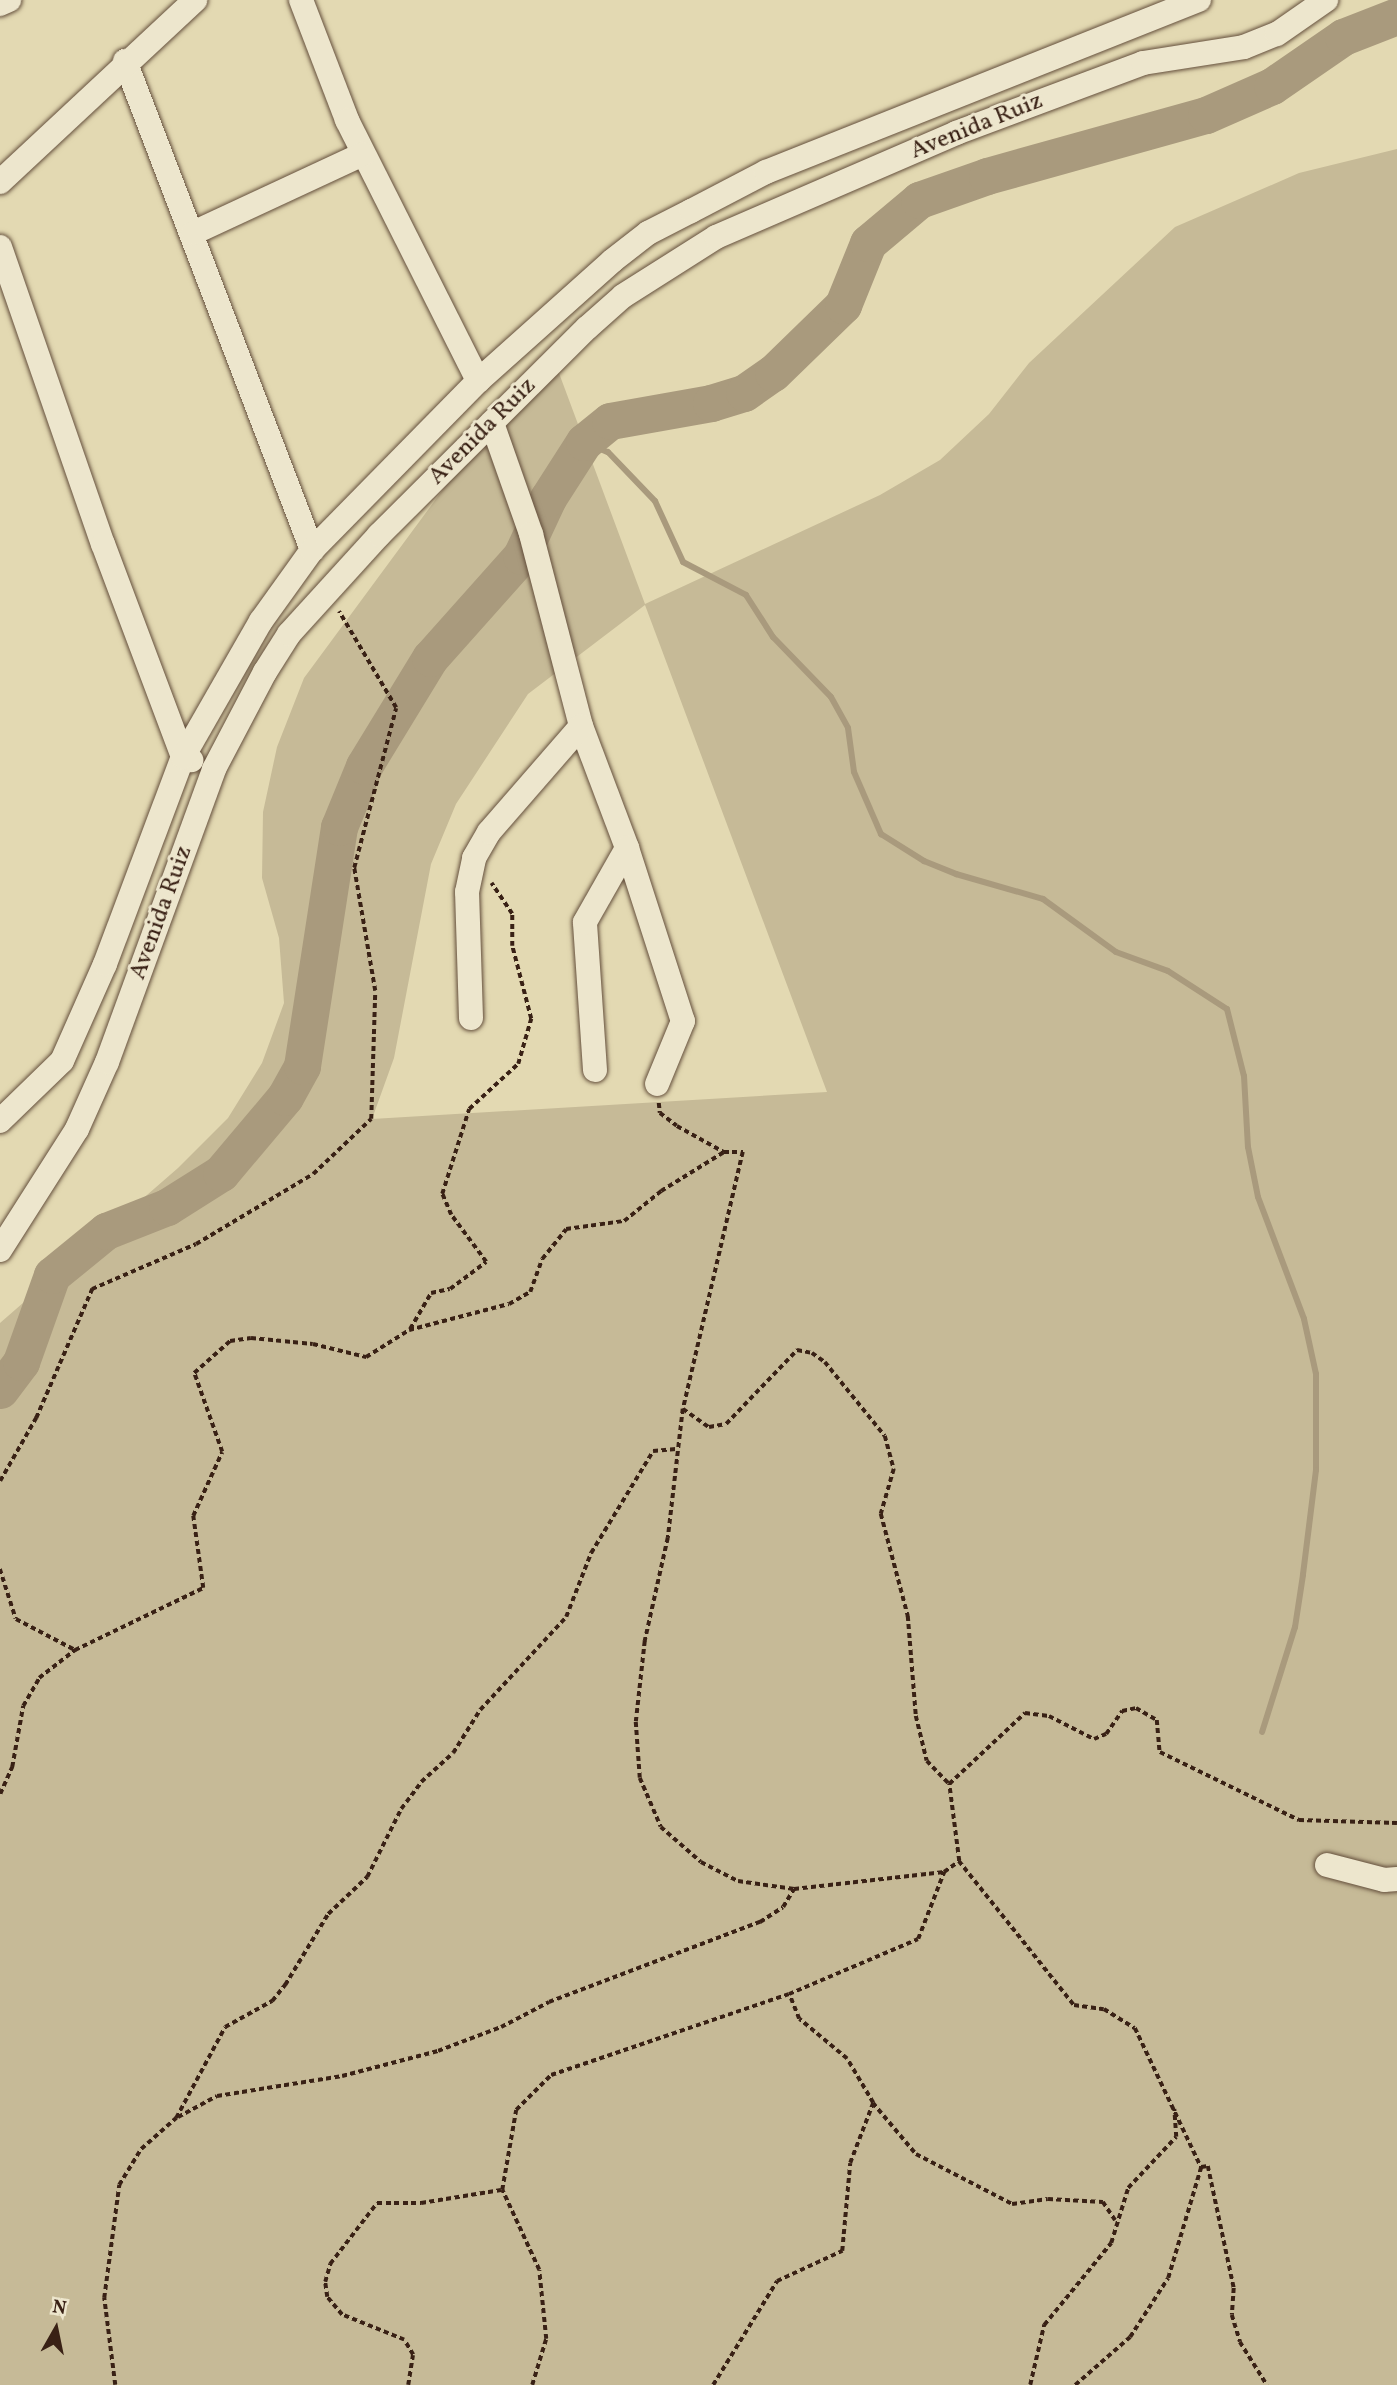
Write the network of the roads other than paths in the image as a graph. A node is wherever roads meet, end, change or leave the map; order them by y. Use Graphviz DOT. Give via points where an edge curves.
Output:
graph roads {
  1 [pos="9,0"];
  2 [pos="195,0"];
  3 [pos="301,0"];
  4 [pos="1199,0"];
  5 [pos="1326,0"];
  6 [pos="0,4"];
  7 [pos="125,61"];
  8 [pos="943,100"];
  9 [pos="956,133"];
  10 [pos="363,154"];
  11 [pos="0,182"];
  12 [pos="192,233"];
  13 [pos="0,247"];
  14 [pos="478,381"];
  15 [pos="492,423"];
  16 [pos="312,550"];
  17 [pos="581,726"];
  18 [pos="183,757"];
  19 [pos="214,769"];
  20 [pos="627,848"];
  21 [pos="471,1018"];
  22 [pos="595,1070"];
  23 [pos="657,1084"];
  24 [pos="0,1121"];
  25 [pos="0,1250"];
  26 [pos="1327,1864"];
  27 [pos="1397,1879"];
  1 -- 6 [label="street"];
  2 -- 7 [label="street"];
  3 -- 10 [label="street"];
  4 -- 8 [label="street, Avenida Ruiz"];
  5 -- 9 [label="street, Avenida Ruiz" via="1278,34 1244,47 1143,63"];
  7 -- 11 [label="street"];
  7 -- 12 [label="street"];
  8 -- 9 [label="street"];
  8 -- 14 [label="street, Avenida Ruiz" via="766,172 648,233"];
  9 -- 15 [label="street, Avenida Ruiz" via="716,237 663,268 587,328"];
  10 -- 12 [label="street"];
  10 -- 14 [label="street" via="415,248"];
  12 -- 16 [label="street"];
  13 -- 18 [label="street"];
  14 -- 16 [label="street, Avenida Ruiz"];
  15 -- 17 [label="street" via="531,534"];
  15 -- 19 [label="street, Avenida Ruiz" via="289,634"];
  16 -- 18 [label="street, Avenida Ruiz" via="218,691"];
  17 -- 20 [label="street"];
  17 -- 21 [label="street" via="489,832 474,858 467,892"];
  18 -- 19 [label="street"];
  18 -- 24 [label="street, Avenida Ruiz" via="105,964 62,1061"];
  19 -- 25 [label="street, Avenida Ruiz" via="107,1062 77,1129"];
  20 -- 22 [label="street" via="585,922"];
  20 -- 23 [label="street" via="683,1021"];
  26 -- 27 [label="street" via="1384,1880"];
}
